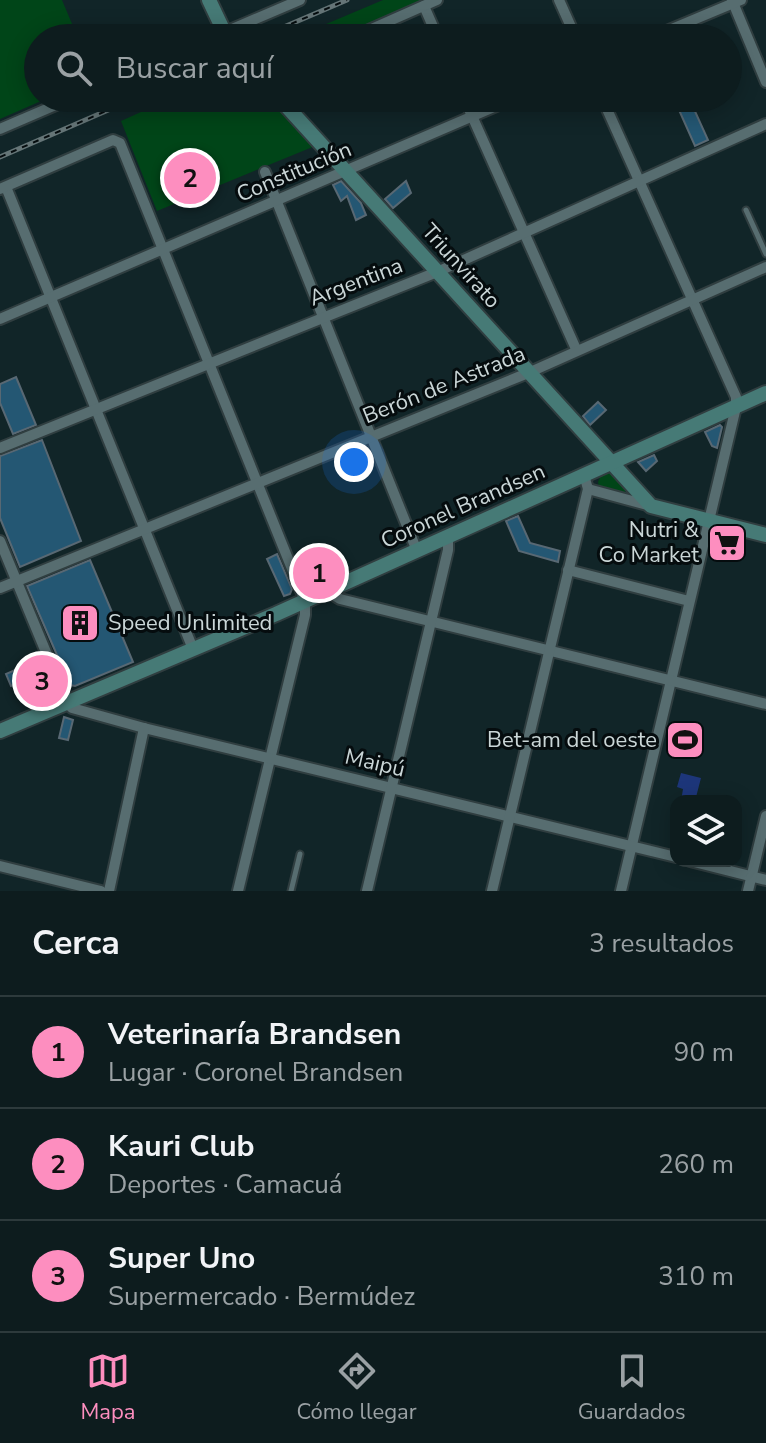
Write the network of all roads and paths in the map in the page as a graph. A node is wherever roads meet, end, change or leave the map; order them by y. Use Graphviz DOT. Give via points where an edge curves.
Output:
graph roads {
  1 [pos="209,0"];
  2 [pos="300,0"];
  3 [pos="437,0"];
  4 [pos="559,0"];
  5 [pos="735,0"];
  6 [pos="424,6"];
  7 [pos="217,24"];
  8 [pos="247,24"];
  9 [pos="383,24"];
  10 [pos="432,24"];
  11 [pos="570,24"];
  12 [pos="681,24"];
  13 [pos="766,82"];
  14 [pos="39,112"];
  15 [pos="292,112"];
  16 [pos="471,112"];
  17 [pos="484,112"];
  18 [pos="608,112"];
  19 [pos="473,117"];
  20 [pos="766,124"];
  21 [pos="0,129"];
  22 [pos="265,172"];
  23 [pos="346,172"];
  24 [pos="639,180"];
  25 [pos="3,188"];
  26 [pos="277,202"];
  27 [pos="746,210"];
  28 [pos="523,231"];
  29 [pos="163,249"];
  30 [pos="766,254"];
  31 [pos="766,267"];
  32 [pos="437,272"];
  33 [pos="51,298"];
  34 [pos="692,299"];
  35 [pos="323,316"];
  36 [pos="0,319"];
  37 [pos="576,349"];
  38 [pos="209,363"];
  39 [pos="528,373"];
  40 [pos="766,393"];
  41 [pos="736,407"];
  42 [pos="95,410"];
  43 [pos="371,437"];
  44 [pos="0,448"];
  45 [pos="611,463"];
  46 [pos="257,482"];
  47 [pos="586,482"];
  48 [pos="651,506"];
  49 [pos="709,520"];
  50 [pos="143,529"];
  51 [pos="766,535"];
  52 [pos="448,537"];
  53 [pos="0,541"];
  54 [pos="417,551"];
  55 [pos="568,570"];
  56 [pos="17,580"];
  57 [pos="0,588"];
  58 [pos="327,591"];
  59 [pos="305,601"];
  60 [pos="689,601"];
  61 [pos="431,622"];
  62 [pos="193,649"];
  63 [pos="550,651"];
  64 [pos="671,680"];
  65 [pos="67,703"];
  66 [pos="766,704"];
  67 [pos="144,728"];
  68 [pos="0,731"];
  69 [pos="269,759"];
  70 [pos="392,787"];
  71 [pos="509,816"];
  72 [pos="766,816"];
  73 [pos="633,847"];
  74 [pos="300,854"];
  75 [pos="670,856"];
  76 [pos="0,866"];
  77 [pos="715,867"];
  78 [pos="752,876"];
  79 [pos="766,880"];
  80 [pos="101,891"];
  81 [pos="109,891"];
  82 [pos="238,891"];
  83 [pos="291,891"];
  84 [pos="367,891"];
  85 [pos="492,891"];
  86 [pos="621,891"];
  87 [pos="748,891"];
  1 -- 7 [label="street"];
  2 -- 8 [label="street"];
  3 -- 6 [label="street"];
  4 -- 11 [label="street"];
  5 -- 12 [label="street"];
  5 -- 13 [label="street"];
  6 -- 9 [label="street"];
  6 -- 10 [label="street"];
  14 -- 21 [label="street"];
  15 -- 23 [label="street, Triunvirato"];
  16 -- 19 [label="street"];
  17 -- 19 [label="street, Constitución"];
  18 -- 24 [label="street"];
  19 -- 23 [label="street, Constitución"];
  19 -- 28 [label="street"];
  20 -- 24 [label="street, Argentina"];
  22 -- 26 [label="street"];
  23 -- 26 [label="street, Constitución"];
  23 -- 32 [label="street, Triunvirato"];
  24 -- 28 [label="street, Argentina"];
  24 -- 34 [label="street"];
  25 -- 29 [label="street" via="116,140"];
  25 -- 33 [label="street"];
  26 -- 29 [label="street, Constitución"];
  26 -- 35 [label="street"];
  27 -- 30 [label="lane"];
  28 -- 32 [label="street, Argentina"];
  28 -- 37 [label="street"];
  29 -- 33 [label="street, Constitución"];
  29 -- 38 [label="street"];
  31 -- 34 [label="street, Berón de Astrada"];
  32 -- 35 [label="street, Argentina"];
  32 -- 39 [label="street, Triunvirato"];
  33 -- 36 [label="street, Constitución"];
  33 -- 42 [label="street"];
  34 -- 37 [label="street, Berón de Astrada"];
  34 -- 41 [label="street"];
  35 -- 38 [label="street, Argentina"];
  35 -- 43 [label="street"];
  37 -- 39 [label="street, Berón de Astrada"];
  38 -- 42 [label="street, Argentina"];
  38 -- 46 [label="street"];
  39 -- 43 [label="street, Berón de Astrada"];
  39 -- 45 [label="street, Triunvirato"];
  40 -- 41 [label="street, Coronel Brandsen"];
  41 -- 45 [label="street, Coronel Brandsen"];
  41 -- 49 [label="street"];
  42 -- 44 [label="street, Argentina"];
  42 -- 50 [label="street"];
  43 -- 46 [label="street, Berón de Astrada"];
  43 -- 54 [label="street"];
  45 -- 47 [label="street, Coronel Brandsen"];
  45 -- 48 [label="street, Triunvirato"];
  46 -- 50 [label="street, Berón de Astrada"];
  46 -- 59 [label="street"];
  47 -- 48 [label="street"];
  47 -- 52 [label="street, Coronel Brandsen"];
  47 -- 55 [label="street"];
  48 -- 49 [label="street"];
  49 -- 51 [label="street"];
  49 -- 60 [label="street"];
  50 -- 56 [label="street, Berón de Astrada"];
  50 -- 62 [label="street"];
  52 -- 54 [label="street, Coronel Brandsen"];
  52 -- 61 [label="street"];
  53 -- 56 [label="street"];
  54 -- 58 [label="street, Coronel Brandsen"];
  55 -- 60 [label="street"];
  55 -- 63 [label="street"];
  56 -- 57 [label="street, Berón de Astrada"];
  56 -- 65 [label="street"];
  58 -- 59 [label="street, Coronel Brandsen"];
  58 -- 61 [label="street"];
  59 -- 62 [label="street, Coronel Brandsen"];
  59 -- 69 [label="street"];
  60 -- 64 [label="street"];
  61 -- 63 [label="street"];
  61 -- 70 [label="street"];
  62 -- 65 [label="street, Coronel Brandsen"];
  63 -- 64 [label="street"];
  63 -- 71 [label="street"];
  64 -- 66 [label="street"];
  64 -- 73 [label="street"];
  65 -- 67 [label="street, Maipú"];
  65 -- 68 [label="street, Coronel Brandsen"];
  67 -- 69 [label="street, Maipú"];
  67 -- 81 [label="street"];
  69 -- 70 [label="street, Maipú"];
  69 -- 82 [label="street"];
  70 -- 71 [label="street, Maipú"];
  70 -- 84 [label="street"];
  71 -- 73 [label="street, Maipú"];
  71 -- 85 [label="street"];
  72 -- 78 [label="street"];
  73 -- 75 [label="street, Maipú"];
  73 -- 86 [label="street"];
  74 -- 83 [label="lane"];
  76 -- 80 [label="street"];
  77 -- 78 [label="street"];
  78 -- 79 [label="street"];
  78 -- 87 [label="street"];
}
